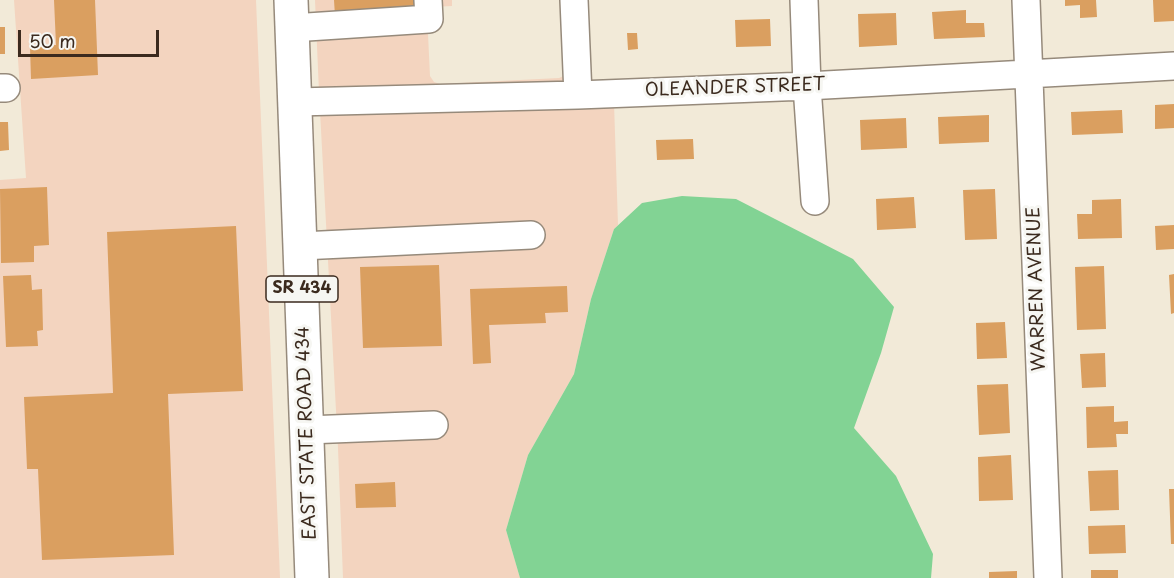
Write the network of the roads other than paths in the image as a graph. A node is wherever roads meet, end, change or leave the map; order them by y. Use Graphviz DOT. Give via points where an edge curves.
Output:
graph roads {
  1 [pos="428,0"];
  2 [pos="574,0"];
  3 [pos="804,0"];
  4 [pos="1026,0"];
  5 [pos="292,14"];
  6 [pos="1174,66"];
  7 [pos="1029,75"];
  8 [pos="807,86"];
  9 [pos="578,95"];
  10 [pos="296,102"];
  11 [pos="814,201"];
  12 [pos="531,235"];
  13 [pos="301,246"];
  14 [pos="434,424"];
  15 [pos="307,430"];
  16 [pos="312,578"];
  17 [pos="1048,578"];
  1 -- 5 [label="street" via="429,20"];
  2 -- 9 [label="street"];
  3 -- 8 [label="street"];
  4 -- 7 [label="street, WARREN AVENUE"];
  5 -- 10 [label="main road, EAST STATE ROAD 434 / SR 434"];
  6 -- 7 [label="street, OLEANDER STREET"];
  7 -- 8 [label="street, OLEANDER STREET"];
  7 -- 17 [label="street, WARREN AVENUE"];
  8 -- 9 [label="street, OLEANDER STREET"];
  8 -- 11 [label="street"];
  9 -- 10 [label="street, OLEANDER STREET"];
  10 -- 13 [label="main road, EAST STATE ROAD 434 / SR 434"];
  12 -- 13 [label="street"];
  13 -- 15 [label="main road, EAST STATE ROAD 434 / SR 434"];
  14 -- 15 [label="street"];
  15 -- 16 [label="main road, EAST STATE ROAD 434 / SR 434"];
}
